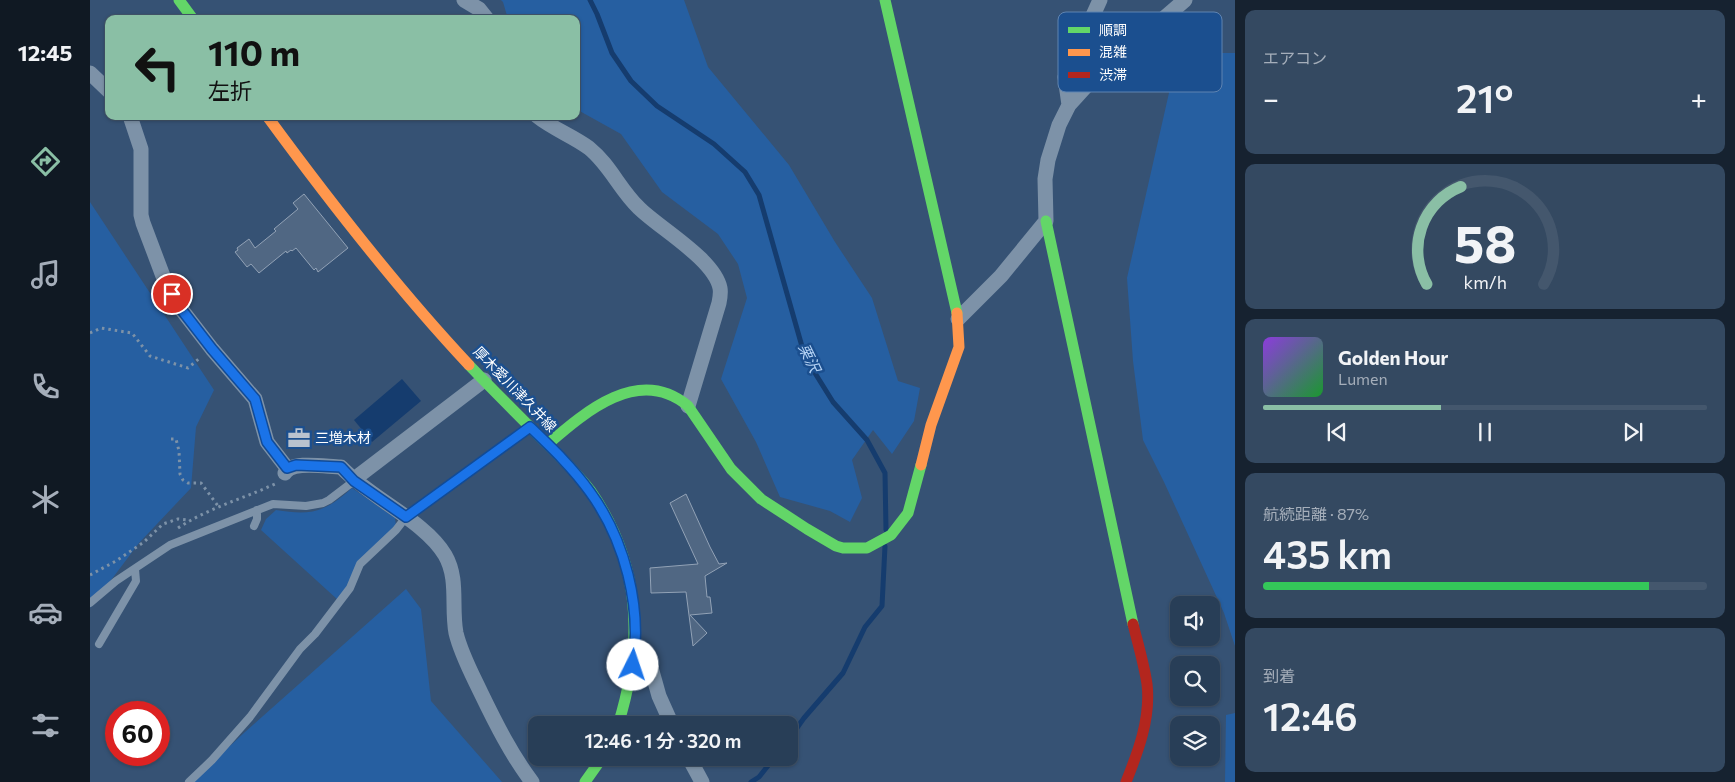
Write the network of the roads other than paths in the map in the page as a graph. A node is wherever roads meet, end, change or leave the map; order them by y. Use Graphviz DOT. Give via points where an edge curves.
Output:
graph roads {
  1 [pos="179,0"];
  2 [pos="464,0"];
  3 [pos="885,0"];
  4 [pos="1100,0"];
  5 [pos="1185,0"];
  6 [pos="1095,12"];
  7 [pos="1171,12"];
  8 [pos="190,15"];
  9 [pos="484,15"];
  10 [pos="90,73"];
  11 [pos="105,87"];
  12 [pos="1067,92"];
  13 [pos="1081,92"];
  14 [pos="1069,105"];
  15 [pos="131,120"];
  16 [pos="270,120"];
  17 [pos="544,120"];
  18 [pos="1046,221"];
  19 [pos="958,319"];
  20 [pos="484,380"];
  21 [pos="688,406"];
  22 [pos="530,427"];
  23 [pos="548,444"];
  24 [pos="354,480"];
  25 [pos="257,510"];
  26 [pos="406,517"];
  27 [pos="254,526"];
  28 [pos="135,569"];
  29 [pos="90,604"];
  30 [pos="99,644"];
  31 [pos="635,655"];
  32 [pos="621,716"];
  33 [pos="668,716"];
  34 [pos="596,766"];
  35 [pos="693,766"];
  36 [pos="189,782"];
  37 [pos="532,782"];
  38 [pos="585,782"];
  39 [pos="702,782"];
  40 [pos="1126,782"];
  1 -- 8 [label="street"];
  2 -- 9 [label="street"];
  3 -- 19 [label="street"];
  4 -- 6 [label="street"];
  5 -- 7 [label="street"];
  10 -- 11 [label="street"];
  12 -- 14 [label="street"];
  13 -- 14 [label="street"];
  14 -- 18 [label="street" via="1048,160"];
  15 -- 24 [label="street" via="141,149 143,223 166,284 178,305 255,399 267,442 286,471 296,465 341,467"];
  16 -- 20 [label="street, 厚木愛川津久井線" via="382,265"];
  17 -- 21 [label="street" via="601,158 637,207 687,246 717,279 719,303"];
  18 -- 19 [label="street" via="1001,276"];
  18 -- 40 [label="street" via="1147,686 1143,734"];
  19 -- 21 [label="street" via="959,347 931,425 913,500 891,535 867,548 842,548 761,499 731,469"];
  20 -- 22 [label="street, 厚木愛川津久井線"];
  20 -- 24 [label="street"];
  21 -- 23 [label="street" via="665,392 623,393 594,406"];
  22 -- 23 [label="street, 厚木愛川津久井線"];
  22 -- 26 [label="lane"];
  23 -- 31 [label="street, 厚木愛川津久井線" via="591,492 617,541 634,609"];
  24 -- 25 [label="lane" via="323,503 306,506 273,504"];
  24 -- 26 [label="street"];
  25 -- 27 [label="lane"];
  25 -- 28 [label="lane" via="170,546"];
  26 -- 36 [label="lane" via="360,564 350,588 250,717"];
  26 -- 37 [label="street" via="434,541 445,556 454,583 454,622 460,647 500,732"];
  28 -- 29 [label="lane"];
  28 -- 30 [label="lane" via="136,581"];
  31 -- 32 [label="street, 厚木愛川津久井線"];
  31 -- 33 [label="street" via="650,664"];
  34 -- 38 [label="street"];
  35 -- 39 [label="street"];
}
